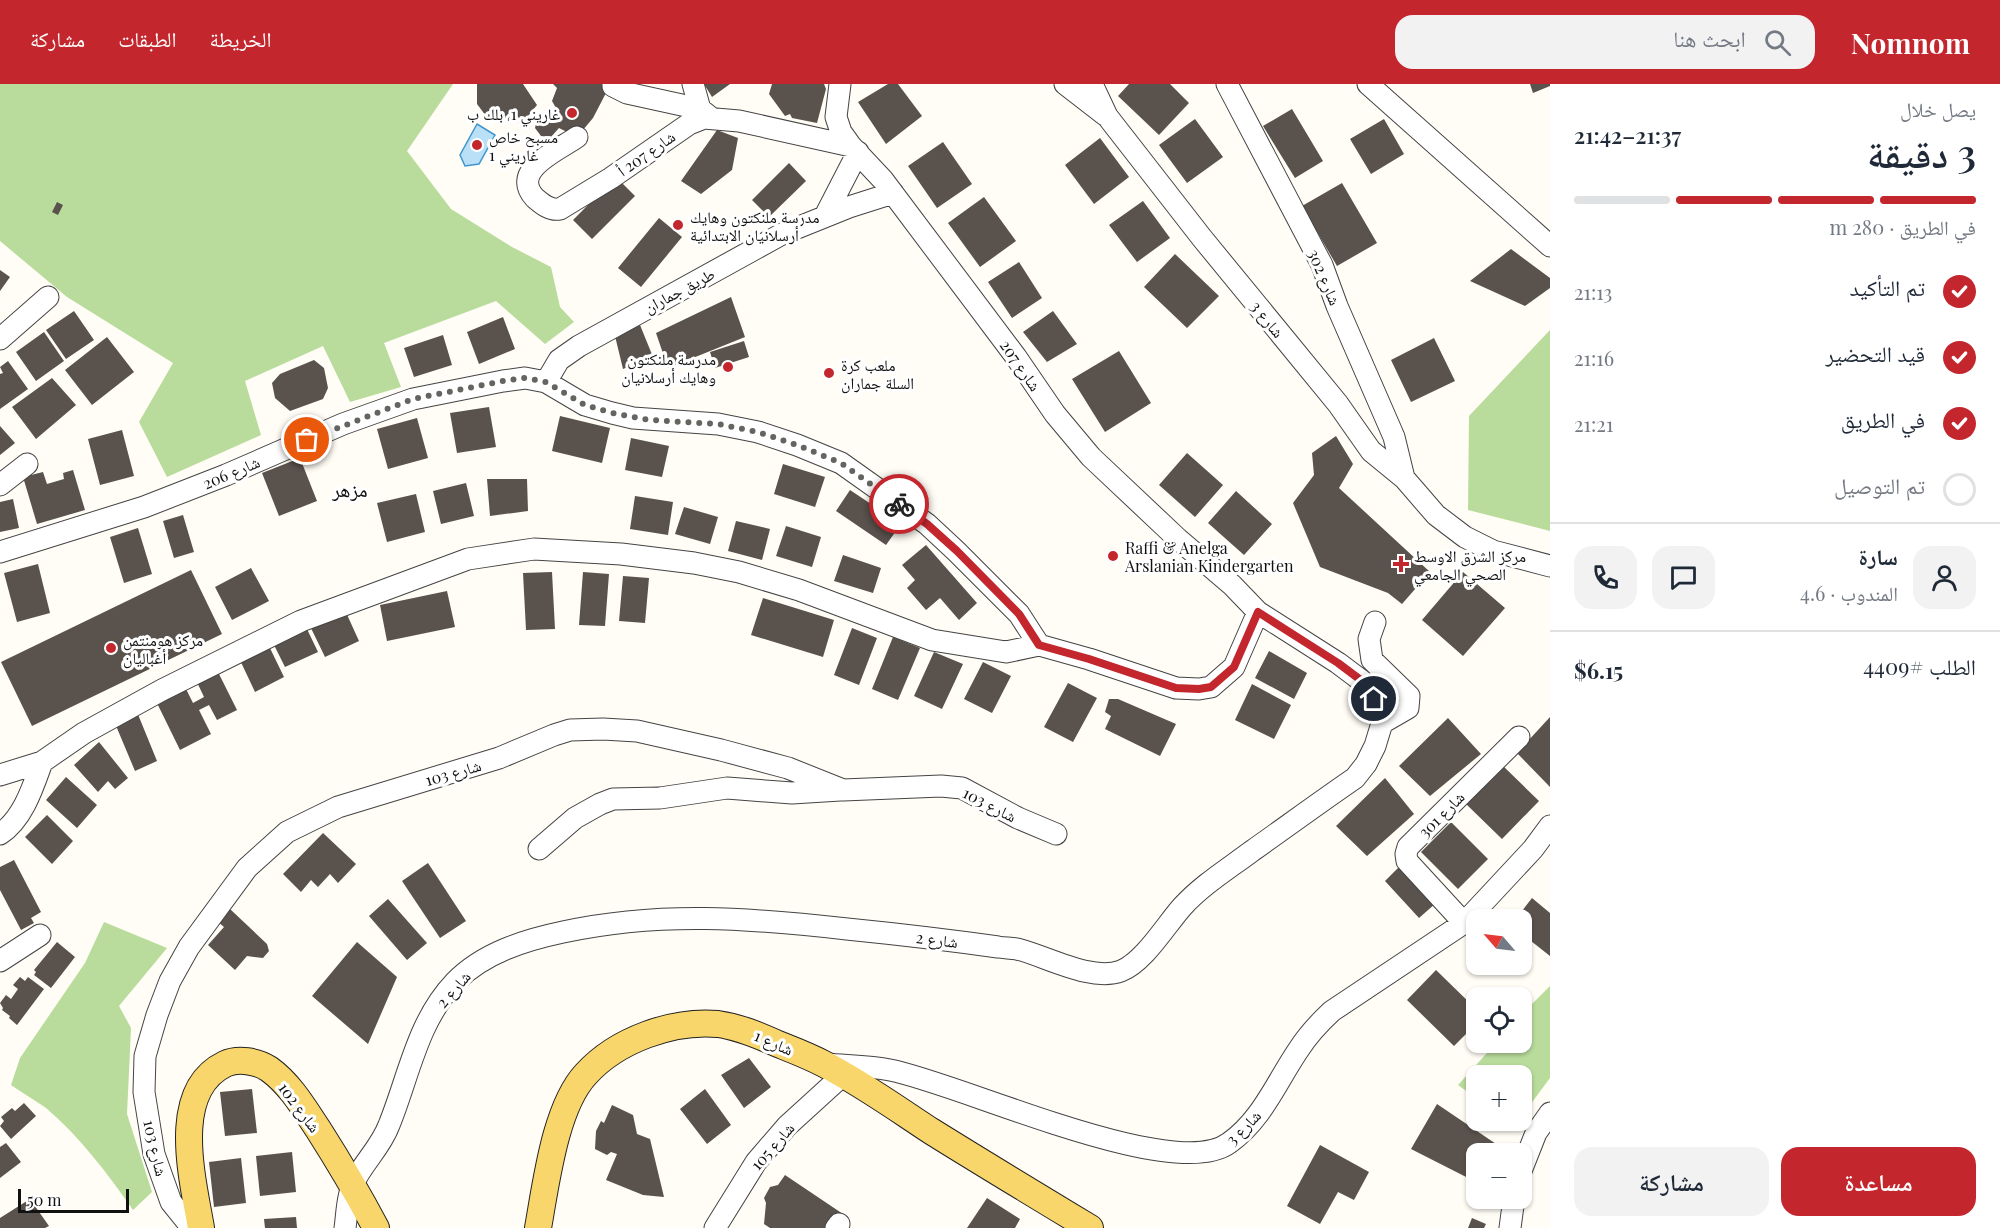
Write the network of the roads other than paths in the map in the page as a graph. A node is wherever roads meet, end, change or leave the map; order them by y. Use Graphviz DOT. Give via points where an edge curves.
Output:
graph roads {
  1 [pos="613,84"];
  2 [pos="693,84"];
  3 [pos="840,84"];
  4 [pos="1065,84"];
  5 [pos="1092,84"];
  6 [pos="1227,84"];
  7 [pos="1368,84"];
  8 [pos="705,113"];
  9 [pos="1107,116"];
  10 [pos="577,137"];
  11 [pos="855,149"];
  12 [pos="893,193"];
  13 [pos="825,216"];
  14 [pos="1550,246"];
  15 [pos="48,297"];
  16 [pos="0,339"];
  17 [pos="546,382"];
  18 [pos="27,464"];
  19 [pos="1404,478"];
  20 [pos="0,484"];
  21 [pos="1436,515"];
  22 [pos="0,552"];
  23 [pos="1550,553"];
  24 [pos="1550,566"];
  25 [pos="1258,612"];
  26 [pos="1375,622"];
  27 [pos="1039,645"];
  28 [pos="1382,723"];
  29 [pos="1519,737"];
  30 [pos="42,762"];
  31 [pos="0,775"];
  32 [pos="843,790"];
  33 [pos="1550,826"];
  34 [pos="0,834"];
  35 [pos="1056,834"];
  36 [pos="1542,843"];
  37 [pos="539,849"];
  38 [pos="1464,923"];
  39 [pos="40,935"];
  40 [pos="0,961"];
  41 [pos="833,1069"];
  42 [pos="1550,1113"];
  43 [pos="1532,1143"];
  44 [pos="352,1186"];
  45 [pos="1513,1209"];
  46 [pos="1512,1227"];
  47 [pos="192,1228"];
  48 [pos="201,1228"];
  49 [pos="345,1228"];
  50 [pos="376,1228"];
  51 [pos="538,1228"];
  52 [pos="716,1228"];
  53 [pos="1090,1228"];
  1 -- 8 [label="street" via="627,93"];
  2 -- 8 [label="street"];
  3 -- 11 [label="street, شارع 207" via="836,117 841,132"];
  4 -- 9 [label="street"];
  5 -- 9 [label="street"];
  6 -- 19 [label="street, شارع 302" via="1322,265 1394,437"];
  7 -- 14 [label="street"];
  8 -- 10 [label="street, شارع 207 أ" via="560,210 551,209 534,196 527,178 541,161"];
  8 -- 11 [label="street"];
  9 -- 19 [label="street, شارع 3" via="1338,404 1371,451"];
  11 -- 12 [label="street, شارع 207"];
  11 -- 13 [label="street"];
  12 -- 13 [label="street, طريق جماران"];
  12 -- 25 [label="street, شارع 207" via="1091,457"];
  13 -- 17 [label="street, طريق جماران" via="757,247 579,346 560,360"];
  15 -- 16 [label="street"];
  17 -- 22 [label="street, شارع 206" via="525,378 413,399 144,507"];
  17 -- 27 [label="street, شارع 206" via="585,405 612,413 758,432 841,463 927,524 957,551 1019,614"];
  18 -- 20 [label="street"];
  19 -- 21 [label="street, شارع 3"];
  21 -- 23 [label="street"];
  21 -- 24 [label="street, شارع 3" via="1493,551"];
  25 -- 27 [label="street" via="1234,667 1211,687 1199,689 1176,688"];
  25 -- 28 [label="street" via="1362,681 1374,699"];
  26 -- 28 [label="street" via="1369,639 1371,660 1409,696 1408,708"];
  27 -- 30 [label="street" via="1006,652 932,640 799,590 694,563 534,549 468,559 301,621 94,727"];
  28 -- 44 [label="street, شارع 2" via="1375,746 1355,778 1214,878 1183,906 1154,943 1123,970 1089,971 1017,950 940,939 723,917 654,918 590,926 505,949 472,967 455,982 428,1020 388,1129"];
  29 -- 38 [label="street, شارع 301" via="1408,847 1407,861"];
  30 -- 31 [label="street"];
  30 -- 34 [label="street" via="21,811"];
  32 -- 35 [label="street, شارع 103" via="952,786 969,790"];
  32 -- 37 [label="street" via="792,793 727,788 660,798 613,799 575,818"];
  32 -- 47 [label="street, شارع 103" via="788,768 721,750 637,731 587,728 554,735 499,758 338,807 287,832 247,868 189,947 170,981 146,1056 144,1092 154,1154 171,1202"];
  33 -- 36 [label="street, شارع 3"];
  36 -- 38 [label="street, شارع 3"];
  38 -- 41 [label="street, شارع 3" via="1332,1011 1298,1050 1256,1116 1228,1145 1215,1151 1176,1154 1112,1141 890,1070"];
  39 -- 40 [label="street"];
  41 -- 51 [label="main road, شارع 1" via="748,1031 717,1024 658,1030 633,1040 586,1074 572,1095 553,1151"];
  41 -- 52 [label="street, شارع 105" via="756,1162"];
  41 -- 53 [label="main road, شارع 1"];
  42 -- 43 [label="street"];
  44 -- 48 [label="main road, شارع 102" via="301,1104 282,1081 264,1066 231,1061 204,1080 191,1111 189,1137"];
  44 -- 49 [label="street"];
  44 -- 50 [label="main road"];
  45 -- 46 [label="street"];
}
